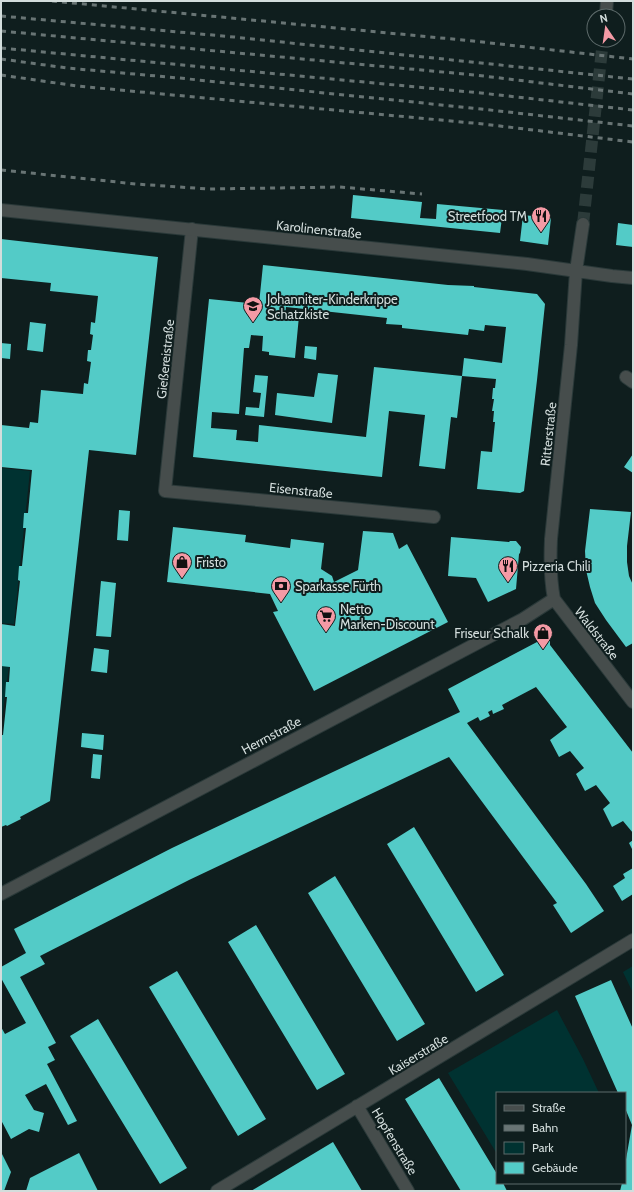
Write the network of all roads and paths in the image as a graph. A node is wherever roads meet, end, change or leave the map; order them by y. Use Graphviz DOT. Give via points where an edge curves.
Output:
graph roads {
  1 [pos="1,210"];
  2 [pos="583,224"];
  3 [pos="192,230"];
  4 [pos="576,271"];
  5 [pos="633,278"];
  6 [pos="165,491"];
  7 [pos="434,517"];
  8 [pos="554,599"];
  9 [pos="633,702"];
  10 [pos="1,894"];
  11 [pos="633,940"];
  12 [pos="357,1106"];
  13 [pos="217,1191"];
  14 [pos="408,1191"];
  1 -- 3 [label="street, Karolinenstraße"];
  2 -- 4 [label="street, Ritterstraße"];
  3 -- 4 [label="street, Karolinenstraße"];
  3 -- 6 [label="street, Gießereistraße"];
  4 -- 5 [label="street, Karolinenstraße"];
  4 -- 8 [label="street, Ritterstraße" via="551,546 550,578"];
  6 -- 7 [label="street, Eisenstraße"];
  8 -- 9 [label="street, Waldstraße"];
  8 -- 10 [label="street, Herrnstraße" via="522,619"];
  11 -- 12 [label="street, Kaiserstraße"];
  12 -- 13 [label="street, Kaiserstraße"];
  12 -- 14 [label="street, Hopfenstraße"];
}
